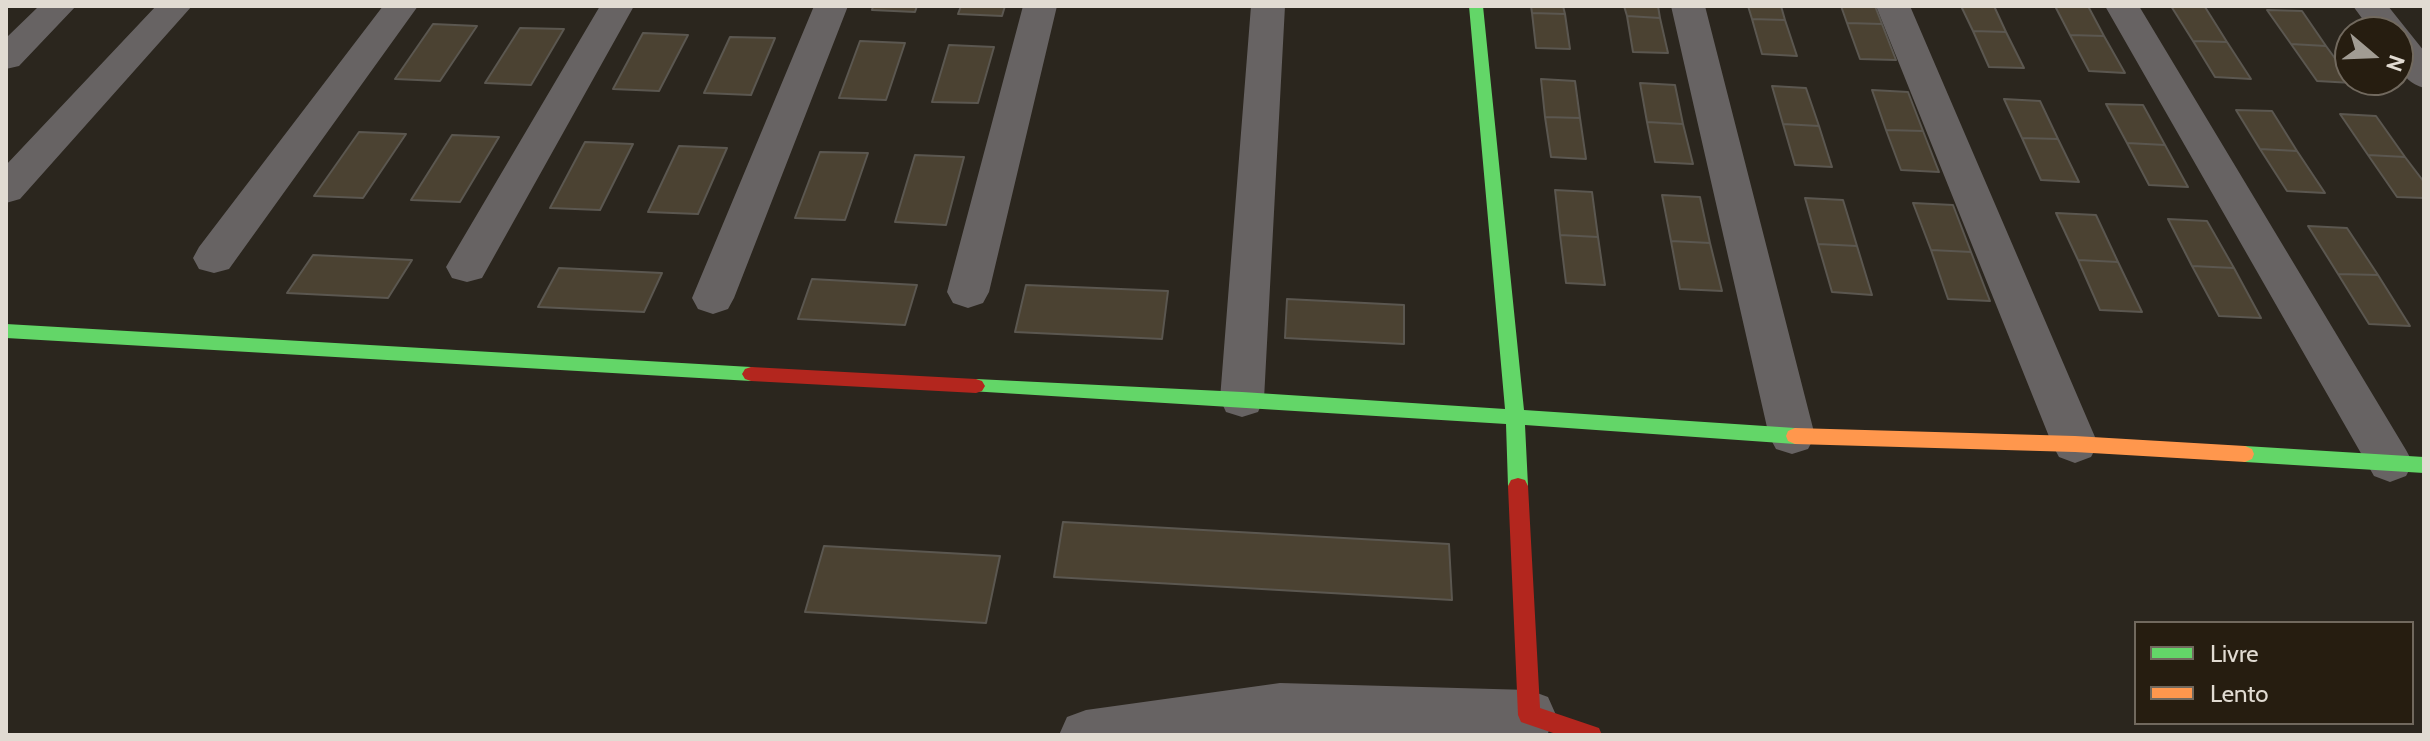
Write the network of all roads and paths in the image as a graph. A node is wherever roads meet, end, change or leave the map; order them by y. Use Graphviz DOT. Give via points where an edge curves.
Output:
graph roads {
  1 [pos="59,6"];
  2 [pos="175,6"];
  3 [pos="401,6"];
  4 [pos="617,6"];
  5 [pos="831,6"];
  6 [pos="1040,6"];
  7 [pos="1268,6"];
  8 [pos="1476,6"];
  9 [pos="1688,6"];
  10 [pos="1893,6"];
  11 [pos="2122,6"];
  12 [pos="6,58"];
  13 [pos="6,189"];
  14 [pos="214,258"];
  15 [pos="467,267"];
  16 [pos="968,292"];
  17 [pos="713,298"];
  18 [pos="6,331"];
  19 [pos="1242,399"];
  20 [pos="1515,418"];
  21 [pos="1792,436"];
  22 [pos="2075,444"];
  23 [pos="2407,464"];
  24 [pos="1529,715"];
  25 [pos="1086,735"];
  26 [pos="1591,735"];
  1 -- 12 [label="street"];
  2 -- 13 [label="street"];
  3 -- 14 [label="street"];
  4 -- 15 [label="street"];
  5 -- 17 [label="street"];
  6 -- 16 [label="street"];
  7 -- 19 [label="street"];
  8 -- 20 [label="street"];
  9 -- 21 [label="street"];
  10 -- 22 [label="street"];
  11 -- 23 [label="street"];
  18 -- 19 [label="street"];
  19 -- 20 [label="street"];
  20 -- 21 [label="street"];
  20 -- 24 [label="street"];
  21 -- 22 [label="street"];
  22 -- 23 [label="street"];
  24 -- 25 [label="street" via="1280,708"];
  24 -- 26 [label="street"];
}
